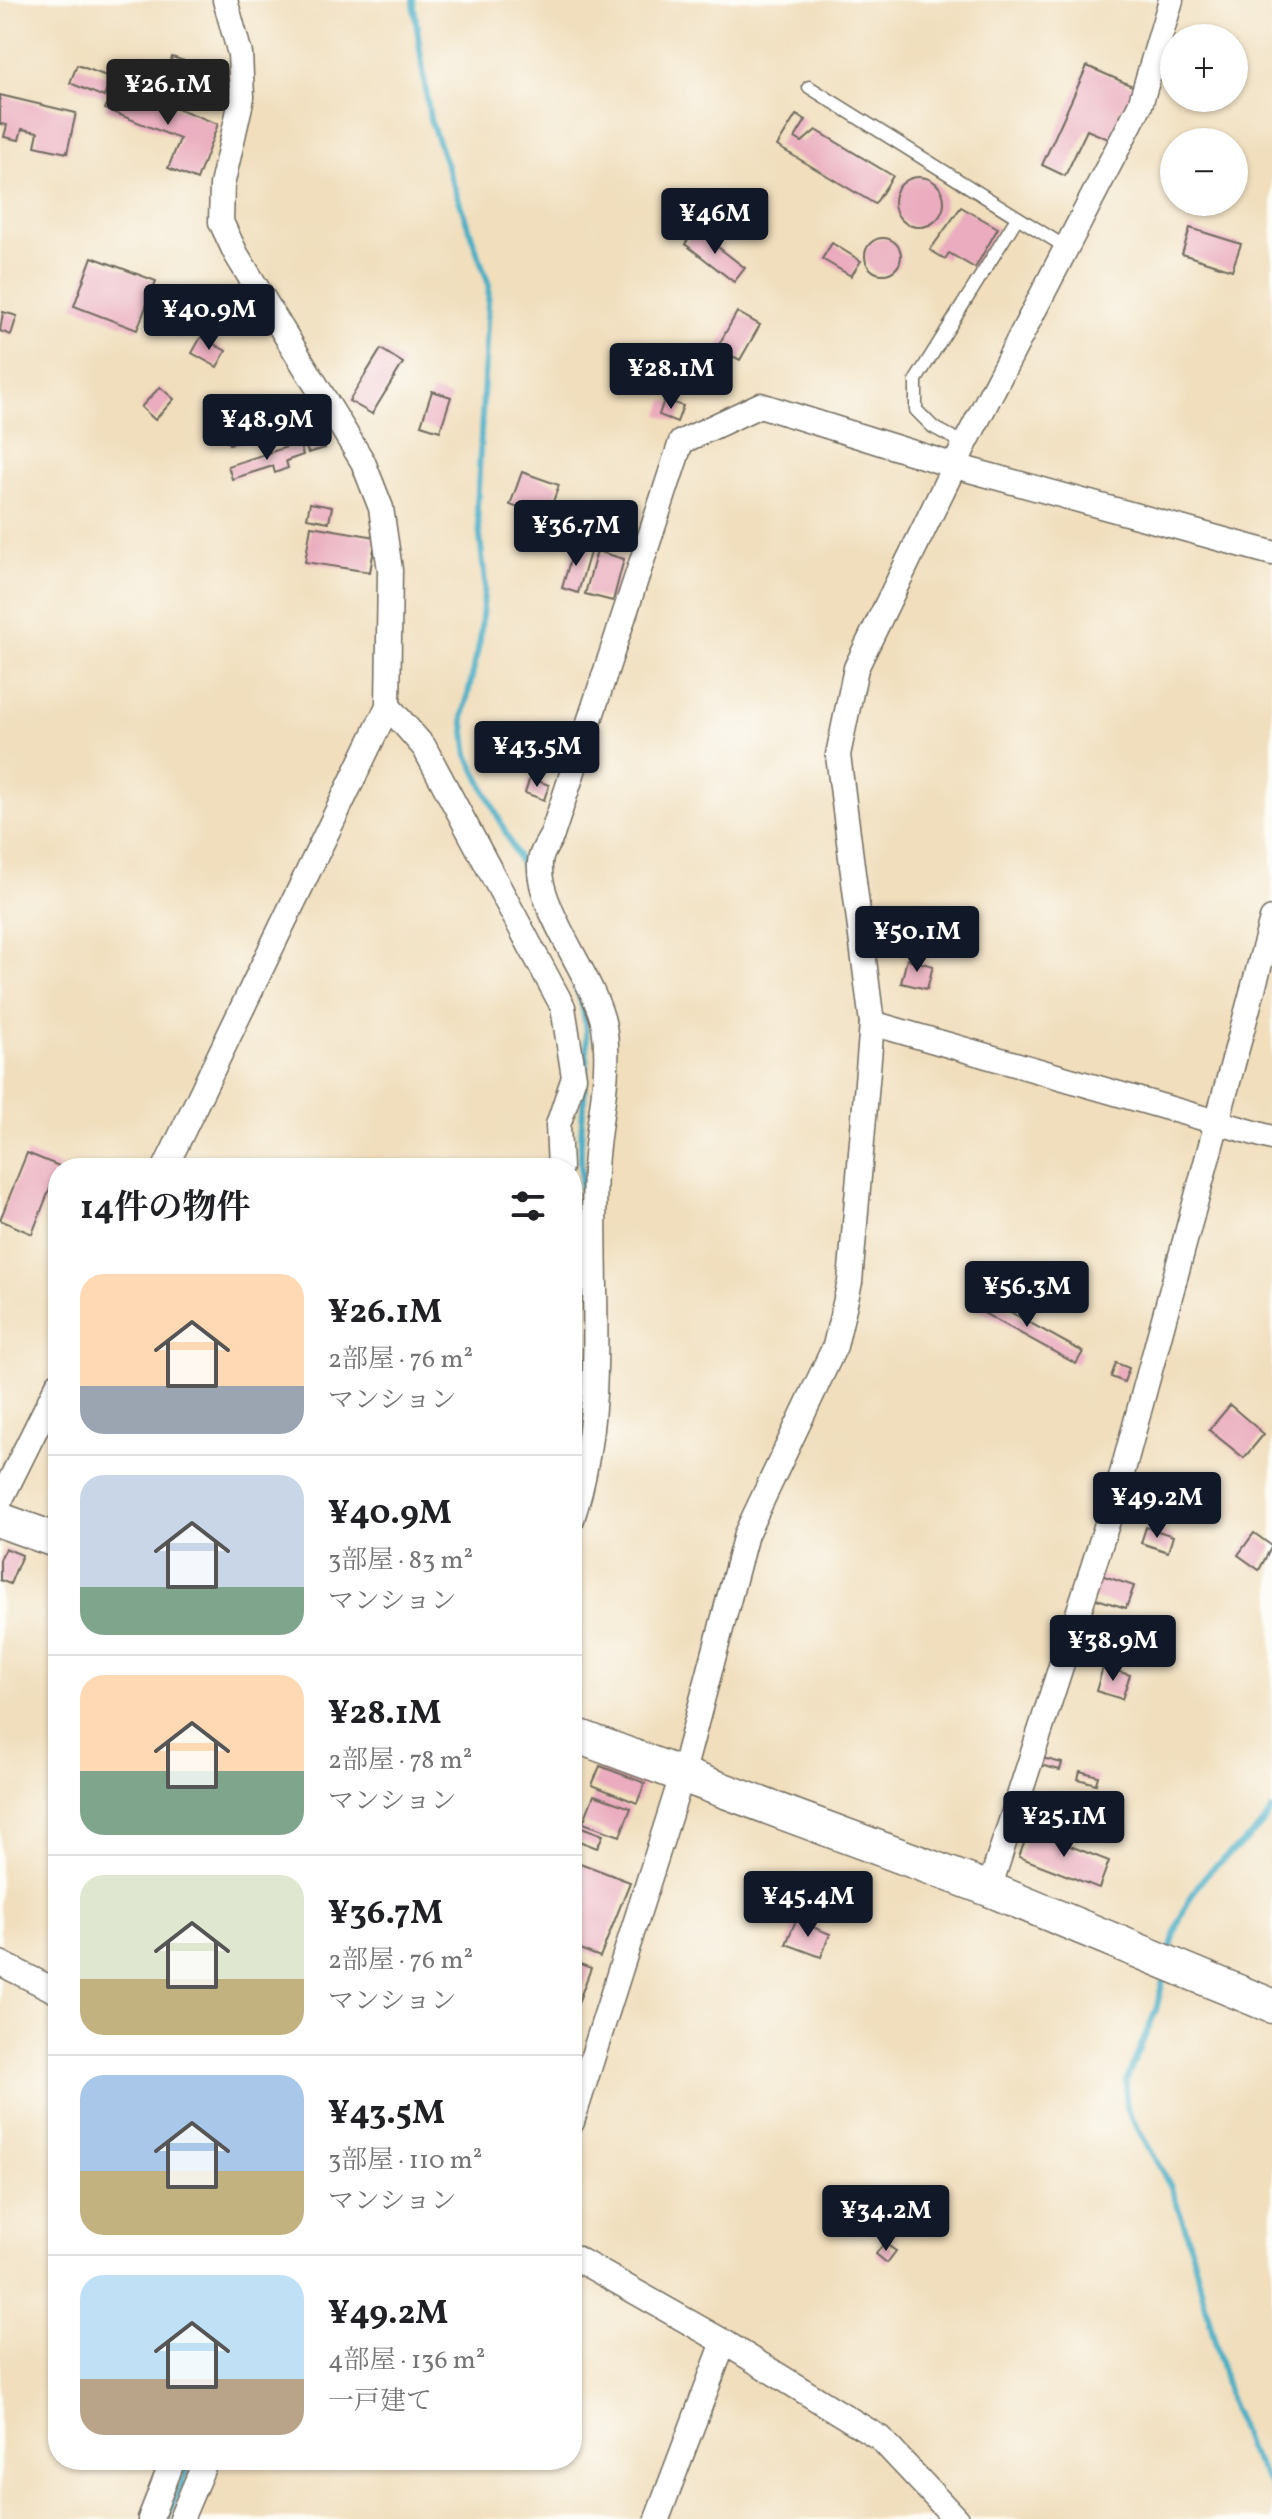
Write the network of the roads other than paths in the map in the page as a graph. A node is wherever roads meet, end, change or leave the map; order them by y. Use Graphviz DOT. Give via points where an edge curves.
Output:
graph roads {
  1 [pos="225,0"];
  2 [pos="1171,0"];
  3 [pos="809,87"];
  4 [pos="1017,218"];
  5 [pos="1067,248"];
  6 [pos="960,455"];
  7 [pos="1272,553"];
  8 [pos="388,706"];
  9 [pos="1272,919"];
  10 [pos="872,1023"];
  11 [pos="1216,1121"];
  12 [pos="1272,1138"];
  13 [pos="170,1158"];
  14 [pos="560,1158"];
  15 [pos="48,1404"];
  16 [pos="582,1489"];
  17 [pos="0,1501"];
  18 [pos="0,1520"];
  19 [pos="48,1537"];
  20 [pos="582,1738"];
  21 [pos="682,1776"];
  22 [pos="989,1889"];
  23 [pos="0,1963"];
  24 [pos="48,1987"];
  25 [pos="1272,2006"];
  26 [pos="582,2091"];
  27 [pos="582,2262"];
  28 [pos="724,2342"];
  29 [pos="169,2470"];
  30 [pos="202,2470"];
  31 [pos="150,2519"];
  32 [pos="181,2519"];
  33 [pos="657,2519"];
  34 [pos="956,2519"];
  1 -- 8 [label="street" via="240,54 242,97 222,185 221,222 363,462 381,508 390,570"];
  2 -- 5 [label="street" via="1140,105"];
  3 -- 4 [label="lane"];
  4 -- 5 [label="lane"];
  4 -- 6 [label="lane" via="916,380 916,410"];
  5 -- 6 [label="street"];
  6 -- 7 [label="street"];
  6 -- 10 [label="street" via="856,668 838,755"];
  6 -- 16 [label="street" via="760,405 681,442 540,862 545,892 603,1023 607,1068 595,1174 595,1395"];
  8 -- 13 [label="street"];
  8 -- 14 [label="street" via="424,747 563,1007 574,1077 558,1125"];
  9 -- 11 [label="street"];
  10 -- 11 [label="street"];
  10 -- 21 [label="street" via="850,1282 835,1346 746,1534"];
  11 -- 12 [label="street"];
  11 -- 22 [label="street" via="1116,1496"];
  15 -- 17 [label="street"];
  18 -- 19 [label="street"];
  20 -- 21 [label="street"];
  21 -- 22 [label="street"];
  21 -- 26 [label="street"];
  22 -- 25 [label="street"];
  23 -- 24 [label="street"];
  27 -- 28 [label="street"];
  28 -- 33 [label="street"];
  28 -- 34 [label="street" via="880,2438"];
  29 -- 31 [label="street"];
  30 -- 32 [label="street"];
}
